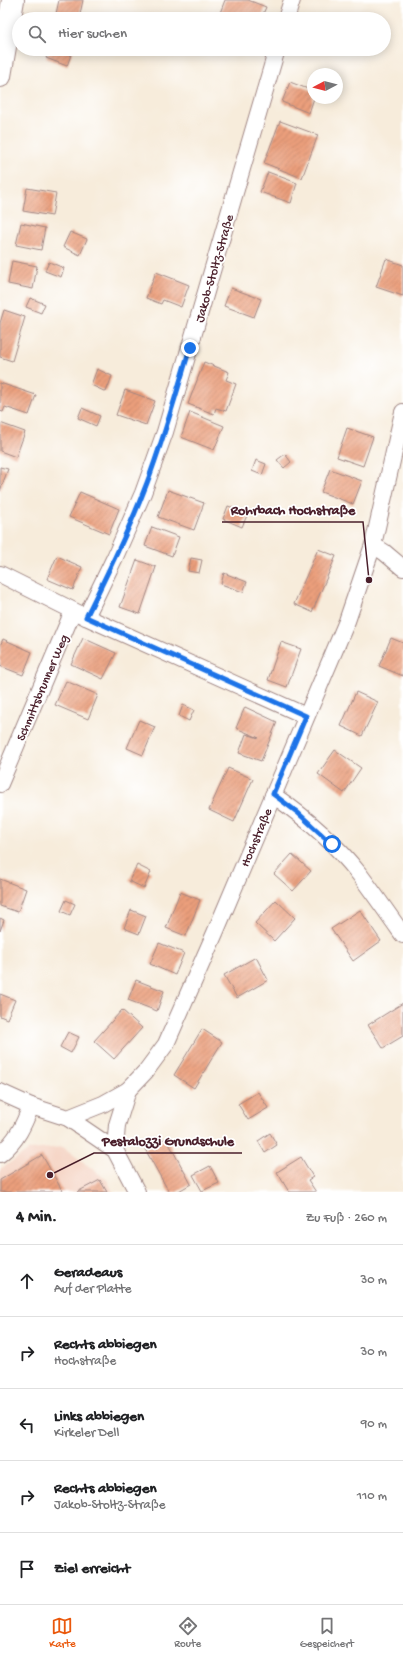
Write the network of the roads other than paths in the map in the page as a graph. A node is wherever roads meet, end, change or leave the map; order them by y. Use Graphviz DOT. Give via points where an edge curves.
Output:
graph roads {
  1 [pos="13,0"];
  2 [pos="292,0"];
  3 [pos="288,12"];
  4 [pos="275,56"];
  5 [pos="0,76"];
  6 [pos="403,412"];
  7 [pos="373,545"];
  8 [pos="403,568"];
  9 [pos="0,574"];
  10 [pos="79,614"];
  11 [pos="306,716"];
  12 [pos="0,784"];
  13 [pos="273,794"];
  14 [pos="403,935"];
  15 [pos="128,1090"];
  16 [pos="0,1092"];
  17 [pos="31,1106"];
  18 [pos="68,1118"];
  19 [pos="115,1150"];
  20 [pos="0,1154"];
  21 [pos="137,1192"];
  1 -- 5 [label="main road"];
  2 -- 3 [label="street"];
  4 -- 10 [label="street, Jakob-Stoltz-Straße" via="165,432 144,493 115,557"];
  6 -- 7 [label="street, Hochstraße"];
  7 -- 8 [label="street"];
  7 -- 11 [label="street, Hochstraße" via="347,621"];
  9 -- 10 [label="street"];
  10 -- 11 [label="street"];
  10 -- 12 [label="street, Schmittsbrunner Weg"];
  11 -- 13 [label="street, Hochstraße"];
  13 -- 14 [label="street" via="332,844 360,874"];
  13 -- 15 [label="street, Hochstraße" via="166,1044"];
  15 -- 18 [label="street, Hochstraße" via="103,1104"];
  15 -- 19 [label="street, Hochstraße" via="117,1125"];
  16 -- 17 [label="street"];
  17 -- 18 [label="street"];
  17 -- 20 [label="street" via="21,1131"];
  18 -- 19 [label="street"];
  19 -- 21 [label="street"];
}
